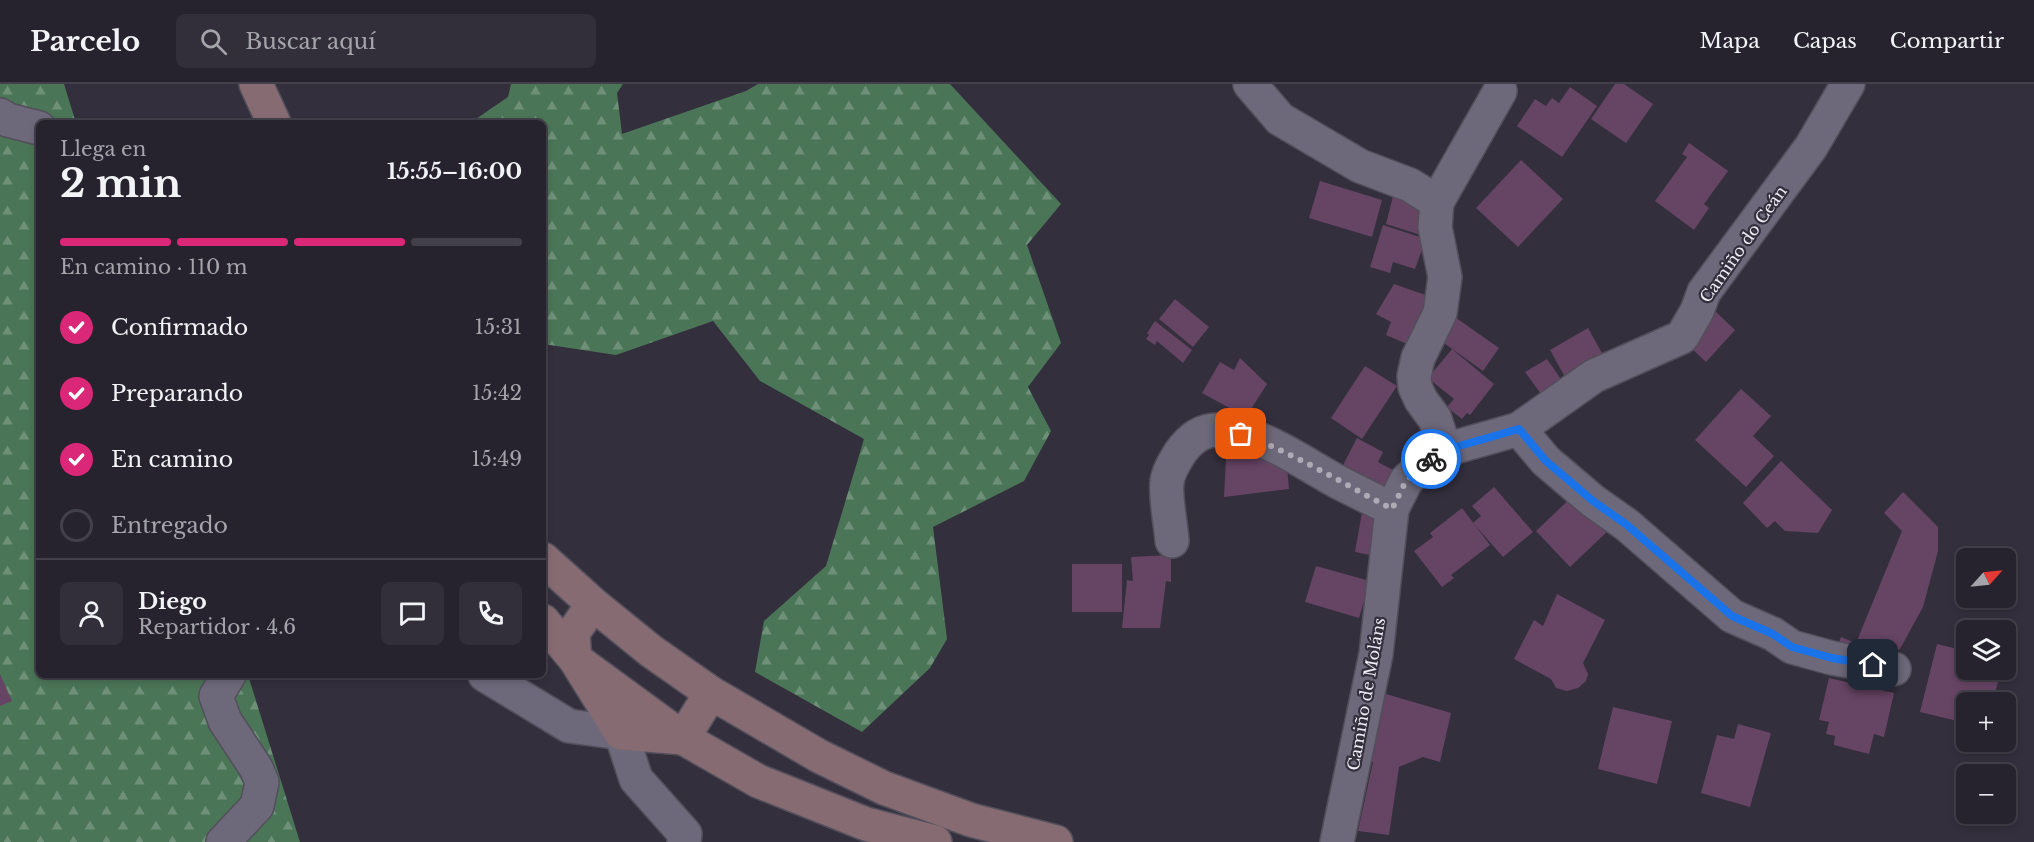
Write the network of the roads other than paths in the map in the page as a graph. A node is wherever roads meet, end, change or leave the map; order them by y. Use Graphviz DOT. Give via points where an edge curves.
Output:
graph roads {
  1 [pos="256,84"];
  2 [pos="1250,84"];
  3 [pos="1848,84"];
  4 [pos="1500,91"];
  5 [pos="0,115"];
  6 [pos="273,120"];
  7 [pos="36,127"];
  8 [pos="1437,202"];
  9 [pos="1519,429"];
  10 [pos="1445,450"];
  11 [pos="1392,509"];
  12 [pos="1172,541"];
  13 [pos="546,562"];
  14 [pos="592,604"];
  15 [pos="546,625"];
  16 [pos="575,659"];
  17 [pos="1894,669"];
  18 [pos="227,678"];
  19 [pos="490,678"];
  20 [pos="711,693"];
  21 [pos="621,733"];
  22 [pos="683,738"];
  23 [pos="688,839"];
  24 [pos="223,842"];
  25 [pos="935,842"];
  26 [pos="1056,842"];
  27 [pos="1337,842"];
  1 -- 6 [label="main road"];
  2 -- 8 [label="street" via="1280,119 1360,166 1410,185"];
  3 -- 9 [label="street, Camiño do Ceán" via="1811,147 1704,292 1682,337 1594,376"];
  4 -- 8 [label="street"];
  5 -- 7 [label="street"];
  8 -- 10 [label="street" via="1435,227 1445,277 1442,301 1414,376"];
  9 -- 10 [label="street, Camiño de Moláns"];
  9 -- 17 [label="street" via="1546,461 1732,616 1792,647"];
  10 -- 11 [label="street, Camiño de Moláns" via="1406,481"];
  11 -- 12 [label="street" via="1274,446 1241,434 1207,431 1184,447 1167,481"];
  11 -- 27 [label="street, Camiño de Moláns" via="1376,654"];
  13 -- 14 [label="main road"];
  14 -- 16 [label="main road" via="573,633"];
  14 -- 20 [label="main road"];
  15 -- 16 [label="main road"];
  16 -- 21 [label="main road"];
  16 -- 22 [label="main road"];
  18 -- 24 [label="street" via="216,696 225,721 262,782 257,806"];
  19 -- 21 [label="street" via="569,726"];
  20 -- 22 [label="main road"];
  20 -- 26 [label="main road" via="819,756 884,788 971,820"];
  21 -- 22 [label="main road"];
  21 -- 23 [label="street" via="636,778"];
  22 -- 25 [label="main road" via="758,781 866,824"];
}
